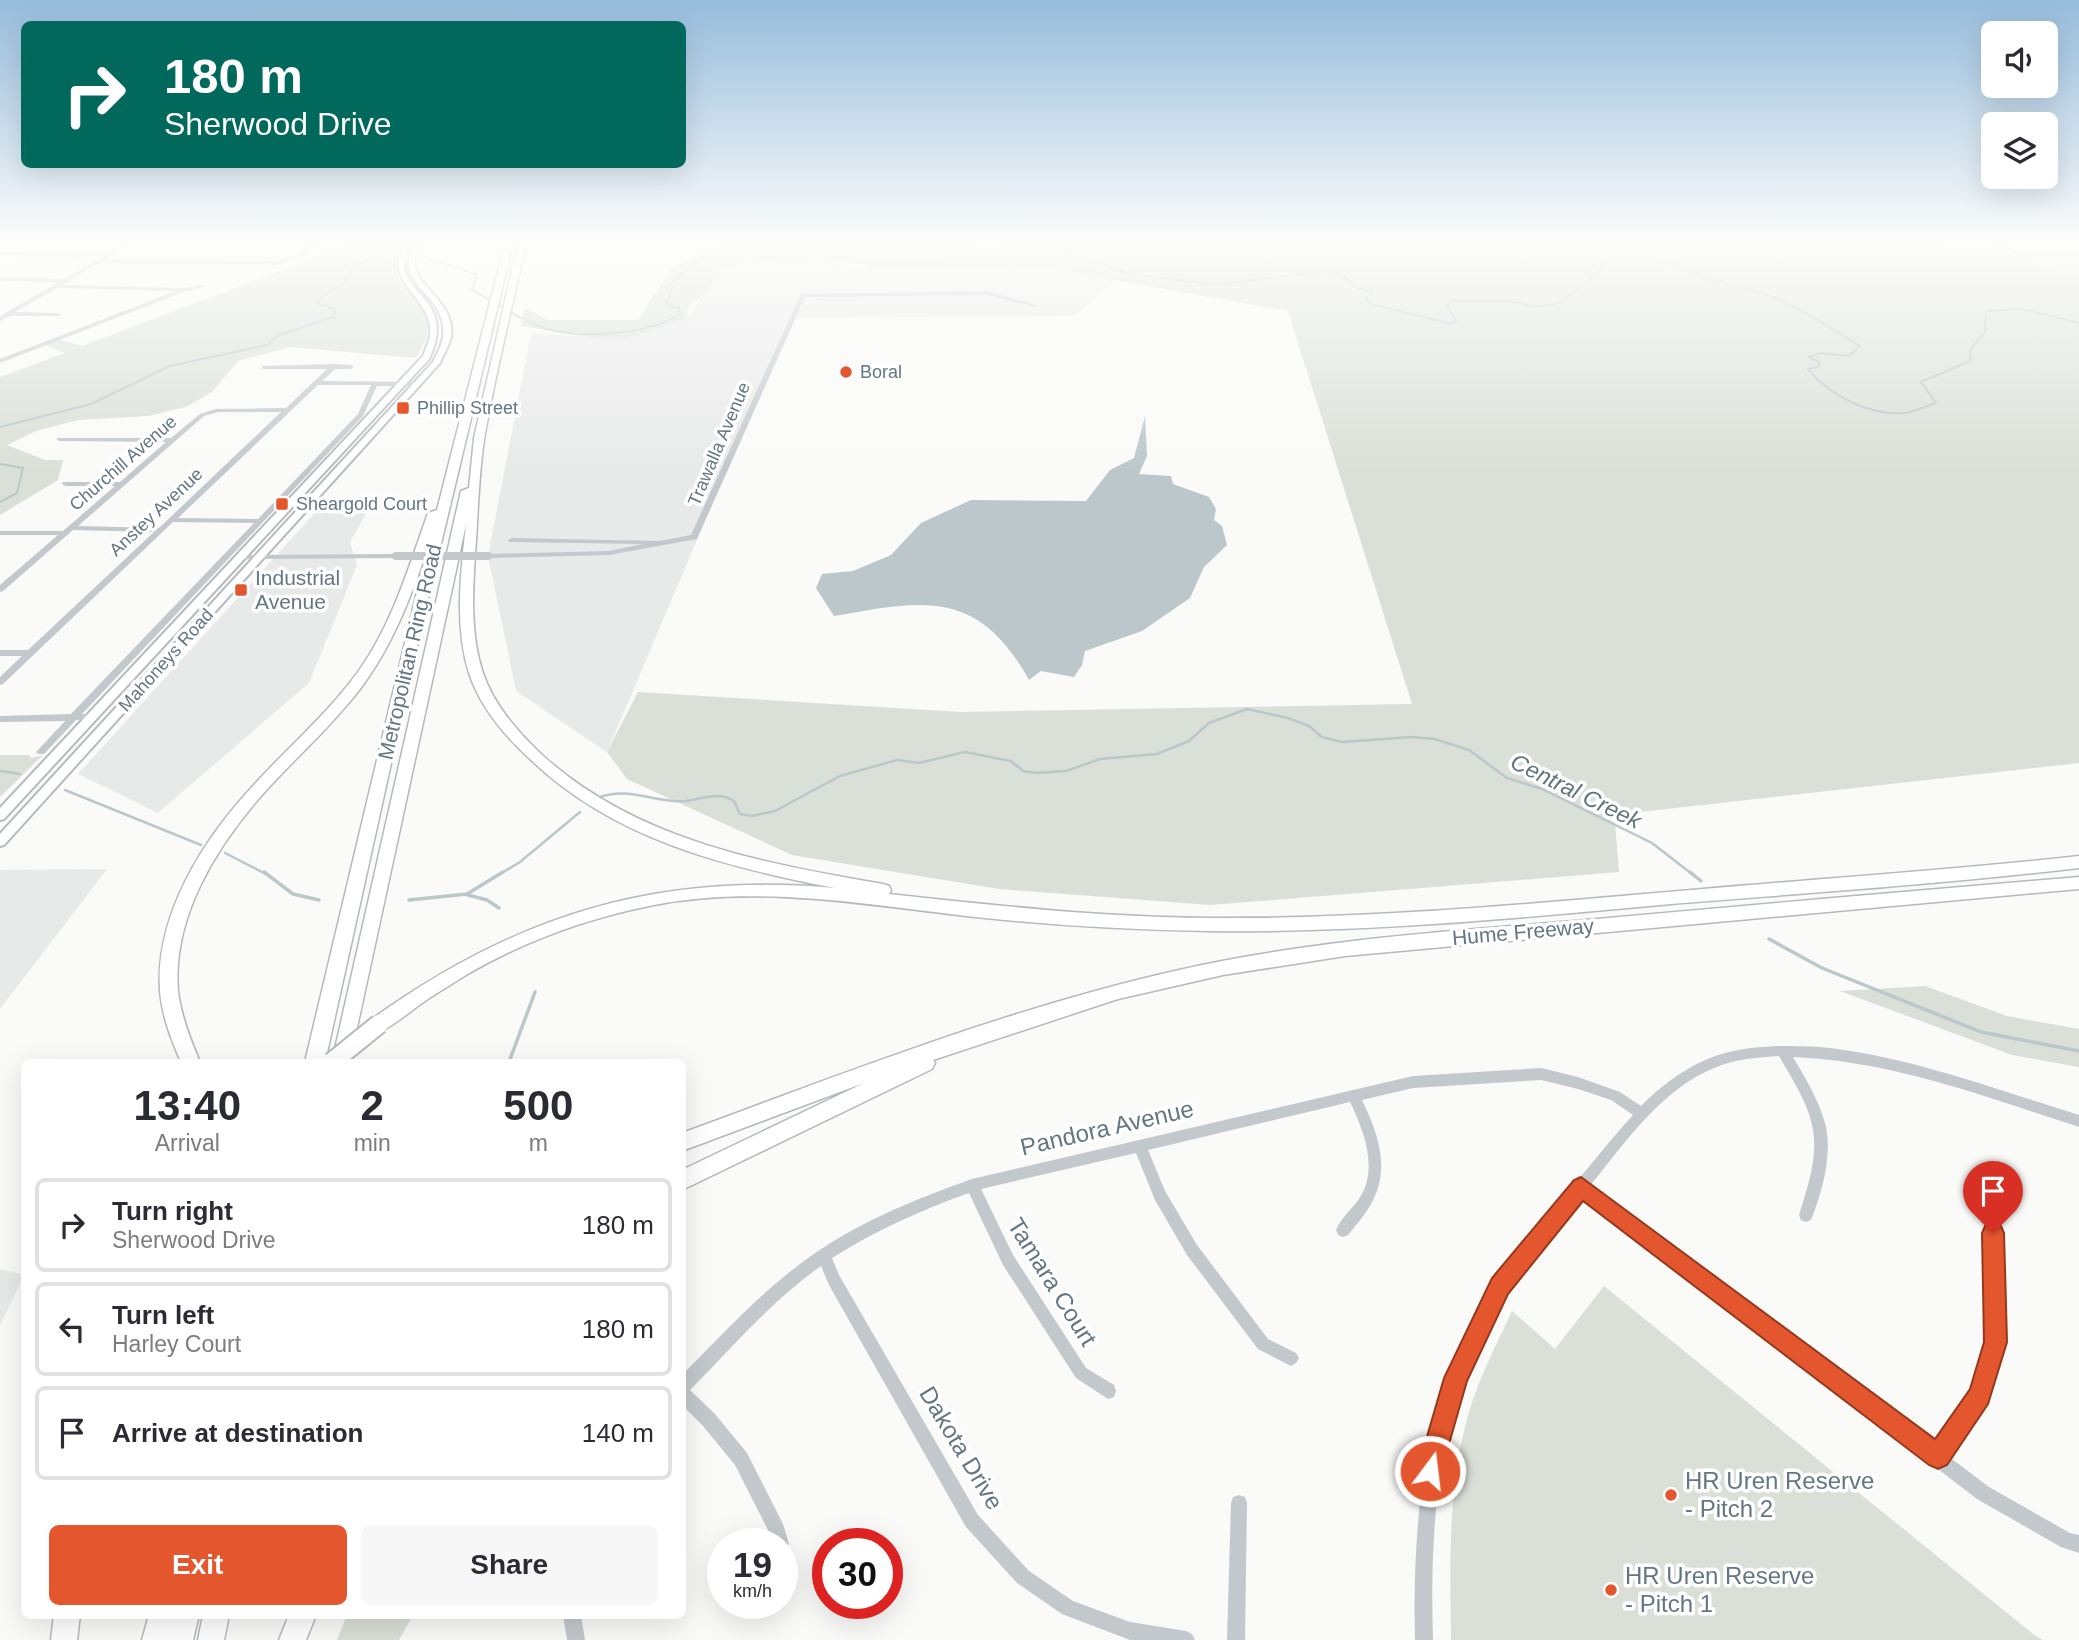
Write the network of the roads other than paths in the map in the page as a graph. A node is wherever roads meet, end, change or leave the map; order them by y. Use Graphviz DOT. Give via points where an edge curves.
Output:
graph roads {
  1 [pos="108,320"];
  2 [pos="434,320"];
  3 [pos="448,320"];
  4 [pos="491,320"];
  5 [pos="507,320"];
  6 [pos="792,320"];
  7 [pos="0,361"];
  8 [pos="334,366"];
  9 [pos="264,367"];
  10 [pos="351,367"];
  11 [pos="316,383"];
  12 [pos="375,383"];
  13 [pos="403,384"];
  14 [pos="418,384"];
  15 [pos="286,411"];
  16 [pos="472,434"];
  17 [pos="59,439"];
  18 [pos="173,440"];
  19 [pos="65,484"];
  20 [pos="121,484"];
  21 [pos="295,519"];
  22 [pos="171,520"];
  23 [pos="260,521"];
  24 [pos="275,521"];
  25 [pos="160,530"];
  26 [pos="68,531"];
  27 [pos="2,533"];
  28 [pos="512,540"];
  29 [pos="574,540"];
  30 [pos="680,542"];
  31 [pos="244,555"];
  32 [pos="262,555"];
  33 [pos="566,556"];
  34 [pos="0,589"];
  35 [pos="0,653"];
  36 [pos="30,653"];
  37 [pos="0,682"];
  38 [pos="92,717"];
  39 [pos="72,718"];
  40 [pos="0,719"];
  41 [pos="68,744"];
  42 [pos="89,744"];
  43 [pos="41,752"];
  44 [pos="0,816"];
  45 [pos="0,842"];
  46 [pos="2079,862"];
  47 [pos="2079,884"];
  48 [pos="1057,917"];
  49 [pos="978,1038"];
  50 [pos="1783,1051"];
  51 [pos="189,1059"];
  52 [pos="316,1059"];
  53 [pos="336,1059"];
  54 [pos="340,1059"];
  55 [pos="1354,1096"];
  56 [pos="1638,1116"];
  57 [pos="2079,1121"];
  58 [pos="686,1141"];
  59 [pos="1140,1146"];
  60 [pos="686,1179"];
  61 [pos="972,1185"];
  62 [pos="1581,1187"];
  63 [pos="1992,1206"];
  64 [pos="1806,1215"];
  65 [pos="1343,1230"];
  66 [pos="824,1255"];
  67 [pos="1291,1358"];
  68 [pos="686,1383"];
  69 [pos="1108,1391"];
  70 [pos="686,1398"];
  71 [pos="1938,1457"];
  72 [pos="1239,1503"];
  73 [pos="776,1528"];
  74 [pos="2079,1544"];
  75 [pos="67,1619"];
  76 [pos="161,1619"];
  77 [pos="185,1619"];
  78 [pos="215,1619"];
  79 [pos="301,1619"];
  80 [pos="573,1619"];
  81 [pos="1130,1636"];
  82 [pos="64,1640"];
  83 [pos="155,1640"];
  84 [pos="180,1640"];
  85 [pos="211,1640"];
  86 [pos="292,1640"];
  87 [pos="576,1640"];
  88 [pos="1186,1640"];
  89 [pos="1236,1640"];
  90 [pos="1424,1640"];
  1 -- 7 [label="street"];
  2 -- 13 [label="main road, Mahoneys Road" via="430,348"];
  3 -- 14 [label="main road, Mahoneys Road" via="442,354"];
  4 -- 16 [label="highway, Metropolitan Ring Road"];
  5 -- 16 [label="highway, Metropolitan Ring Road"];
  6 -- 30 [label="street, Trawalla Avenue" via="699,530"];
  8 -- 9 [label="street"];
  8 -- 10 [label="street"];
  8 -- 11 [label="street, Anstey Avenue"];
  11 -- 12 [label="street"];
  11 -- 15 [label="street, Anstey Avenue"];
  12 -- 13 [label="street"];
  12 -- 23 [label="street, Mahoneys Road" via="361,415"];
  13 -- 14 [label="street"];
  13 -- 24 [label="main road, Mahoneys Road"];
  14 -- 21 [label="main road, Mahoneys Road"];
  15 -- 18 [label="street, Churchill Avenue" via="212,411"];
  15 -- 22 [label="street, Anstey Avenue"];
  16 -- 48 [label="highway" via="468,613 472,660 490,703 511,732 563,782 632,823 713,854 796,876"];
  16 -- 51 [label="highway" via="377,653 341,703 232,820 188,892 169,957 168,985 174,1024"];
  16 -- 52 [label="highway, Metropolitan Ring Road" via="416,619"];
  16 -- 54 [label="highway, Metropolitan Ring Road"];
  17 -- 18 [label="street"];
  18 -- 20 [label="street, Churchill Avenue"];
  19 -- 20 [label="street"];
  20 -- 26 [label="street, Churchill Avenue"];
  21 -- 24 [label="main road"];
  21 -- 32 [label="main road, Mahoneys Road"];
  22 -- 23 [label="street"];
  22 -- 25 [label="street, Anstey Avenue"];
  23 -- 39 [label="street, Mahoneys Road"];
  24 -- 31 [label="main road, Mahoneys Road"];
  25 -- 26 [label="street"];
  25 -- 36 [label="street, Anstey Avenue"];
  26 -- 27 [label="street"];
  26 -- 34 [label="street, Churchill Avenue"];
  28 -- 29 [label="street"];
  29 -- 30 [label="street"];
  29 -- 33 [label="street"];
  30 -- 33 [label="street"];
  31 -- 32 [label="street"];
  31 -- 38 [label="main road, Mahoneys Road"];
  32 -- 33 [label="street, bridge"];
  32 -- 42 [label="main road, Mahoneys Road"];
  35 -- 36 [label="street"];
  36 -- 37 [label="street, Anstey Avenue"];
  38 -- 39 [label="street"];
  38 -- 41 [label="main road, Mahoneys Road"];
  39 -- 40 [label="street"];
  39 -- 43 [label="street, Mahoneys Road"];
  41 -- 42 [label="main road"];
  41 -- 44 [label="main road, Mahoneys Road"];
  42 -- 45 [label="main road, Mahoneys Road"];
  46 -- 48 [label="highway, Hume Freeway" via="1339,922 1198,924"];
  47 -- 49 [label="highway, Hume Freeway" via="1304,955 1118,992"];
  48 -- 53 [label="highway, bridge" via="802,892 676,896 606,911 517,941 415,996"];
  49 -- 58 [label="highway"];
  49 -- 60 [label="highway"];
  50 -- 56 [label="street" via="1741,1054 1697,1070 1670,1086"];
  50 -- 57 [label="street" via="1875,1063"];
  50 -- 64 [label="street" via="1812,1101 1823,1138 1820,1171"];
  55 -- 56 [label="street, Pandora Avenue" via="1413,1082 1541,1074 1604,1094"];
  55 -- 59 [label="street, Pandora Avenue"];
  55 -- 65 [label="street" via="1372,1138 1374,1183"];
  56 -- 62 [label="street"];
  59 -- 61 [label="street, Pandora Avenue"];
  59 -- 67 [label="street" via="1160,1195 1192,1250 1263,1344"];
  61 -- 66 [label="street, Pandora Avenue" via="927,1200"];
  61 -- 69 [label="street, Tamara Court" via="1008,1260 1081,1373"];
  62 -- 71 [label="street"];
  62 -- 90 [label="street" via="1500,1286 1455,1378 1430,1471 1421,1581"];
  63 -- 71 [label="street" via="1996,1342 1980,1395"];
  66 -- 68 [label="street, Pandora Avenue" via="790,1280"];
  66 -- 81 [label="street, Dakota Drive" via="972,1521 1023,1577 1068,1608"];
  70 -- 73 [label="street" via="741,1459"];
  71 -- 74 [label="street" via="1983,1493"];
  72 -- 89 [label="street"];
  75 -- 82 [label="highway"];
  76 -- 83 [label="highway"];
  77 -- 84 [label="highway"];
  78 -- 85 [label="highway"];
  79 -- 86 [label="highway"];
  80 -- 87 [label="street"];
  81 -- 88 [label="street, Dakota Drive"];
}
